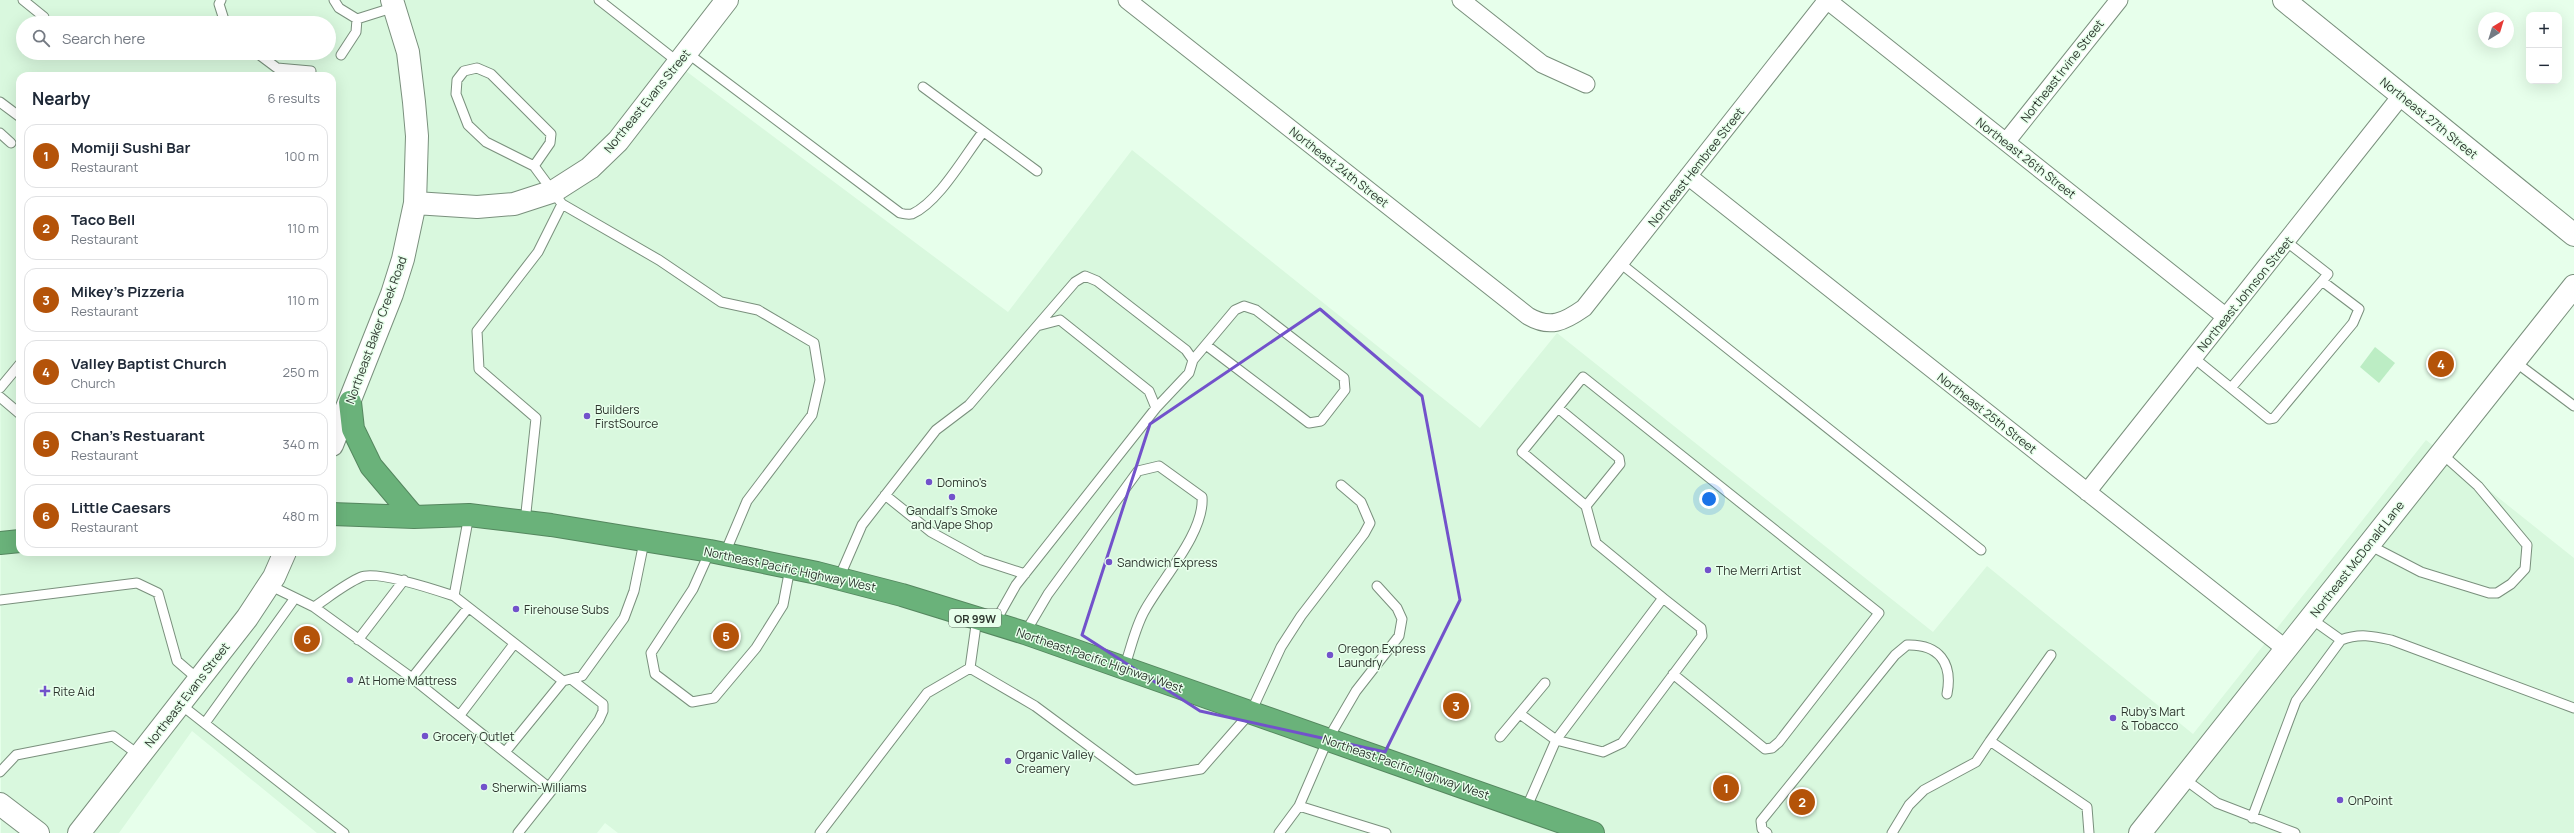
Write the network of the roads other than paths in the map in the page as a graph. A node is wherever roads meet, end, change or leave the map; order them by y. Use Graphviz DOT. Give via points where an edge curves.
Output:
graph roads {
  1 [pos="23,0"];
  2 [pos="221,0"];
  3 [pos="334,0"];
  4 [pos="599,0"];
  5 [pos="727,0"];
  6 [pos="1127,0"];
  7 [pos="1461,0"];
  8 [pos="1827,0"];
  9 [pos="2118,0"];
  10 [pos="2284,0"];
  11 [pos="396,3"];
  12 [pos="43,16"];
  13 [pos="222,16"];
  14 [pos="357,19"];
  15 [pos="341,55"];
  16 [pos="682,57"];
  17 [pos="266,60"];
  18 [pos="311,72"];
  19 [pos="1586,84"];
  20 [pos="923,87"];
  21 [pos="2402,96"];
  22 [pos="0,102"];
  23 [pos="16,114"];
  24 [pos="983,132"];
  25 [pos="0,133"];
  26 [pos="2006,142"];
  27 [pos="11,143"];
  28 [pos="534,166"];
  29 [pos="1037,171"];
  30 [pos="1688,176"];
  31 [pos="558,197"];
  32 [pos="415,203"];
  33 [pos="2574,235"];
  34 [pos="2287,242"];
  35 [pos="1620,262"];
  36 [pos="2325,277"];
  37 [pos="2574,286"];
  38 [pos="2226,317"];
  39 [pos="1556,323"];
  40 [pos="1037,326"];
  41 [pos="1206,345"];
  42 [pos="2194,358"];
  43 [pos="1193,360"];
  44 [pos="2514,361"];
  45 [pos="16,369"];
  46 [pos="0,388"];
  47 [pos="2231,388"];
  48 [pos="0,397"];
  49 [pos="350,402"];
  50 [pos="2574,406"];
  51 [pos="1156,408"];
  52 [pos="1558,408"];
  53 [pos="16,411"];
  54 [pos="336,435"];
  55 [pos="2441,453"];
  56 [pos="1341,485"];
  57 [pos="2087,492"];
  58 [pos="885,495"];
  59 [pos="1586,506"];
  60 [pos="336,514"];
  61 [pos="469,515"];
  62 [pos="414,517"];
  63 [pos="524,523"];
  64 [pos="16,542"];
  65 [pos="644,542"];
  66 [pos="0,544"];
  67 [pos="2369,545"];
  68 [pos="1981,550"];
  69 [pos="717,552"];
  70 [pos="284,556"];
  71 [pos="790,567"];
  72 [pos="1024,574"];
  73 [pos="839,578"];
  74 [pos="404,580"];
  75 [pos="269,585"];
  76 [pos="1377,586"];
  77 [pos="454,596"];
  78 [pos="295,598"];
  79 [pos="1662,598"];
  80 [pos="0,600"];
  81 [pos="314,607"];
  82 [pos="468,608"];
  83 [pos="2310,618"];
  84 [pos="986,621"];
  85 [pos="1025,633"];
  86 [pos="358,640"];
  87 [pos="2341,640"];
  88 [pos="514,644"];
  89 [pos="2286,649"];
  90 [pos="2051,655"];
  91 [pos="970,668"];
  92 [pos="1124,668"];
  93 [pos="1673,674"];
  94 [pos="412,678"];
  95 [pos="199,680"];
  96 [pos="567,680"];
  97 [pos="1545,683"];
  98 [pos="1947,694"];
  99 [pos="180,703"];
  100 [pos="2574,708"];
  101 [pos="1251,712"];
  102 [pos="1520,714"];
  103 [pos="460,715"];
  104 [pos="205,723"];
  105 [pos="1500,737"];
  106 [pos="1328,740"];
  107 [pos="1556,740"];
  108 [pos="1990,741"];
  109 [pos="506,751"];
  110 [pos="139,756"];
  111 [pos="0,772"];
  112 [pos="2183,778"];
  113 [pos="549,787"];
  114 [pos="0,804"];
  115 [pos="1299,806"];
  116 [pos="1526,809"];
  117 [pos="2252,818"];
  118 [pos="38,833"];
  119 [pos="79,833"];
  120 [pos="344,833"];
  121 [pos="518,833"];
  122 [pos="820,833"];
  123 [pos="1279,833"];
  124 [pos="1386,833"];
  125 [pos="1593,833"];
  126 [pos="1767,833"];
  127 [pos="1892,833"];
  128 [pos="2089,833"];
  129 [pos="2140,833"];
  130 [pos="2295,833"];
  1 -- 12 [label="lane"];
  2 -- 13 [label="lane"];
  3 -- 14 [label="lane" via="339,8"];
  4 -- 16 [label="lane"];
  5 -- 16 [label="street, Northeast Evans Street"];
  6 -- 39 [label="street, Northeast 24th Street" via="1528,316 1539,323"];
  7 -- 19 [label="street" via="1542,64"];
  8 -- 26 [label="street, Northeast 26th Street"];
  8 -- 30 [label="street, Northeast Hembree Street"];
  9 -- 26 [label="street, Northeast Irvine Street"];
  10 -- 21 [label="street, Northeast 27th Street"];
  11 -- 14 [label="lane"];
  11 -- 32 [label="street, Northeast Baker Creek Road" via="408,52 414,102 417,136"];
  14 -- 15 [label="lane" via="356,32"];
  16 -- 24 [label="lane" via="900,213 910,215 920,209 937,192"];
  16 -- 31 [label="street, Northeast Evans Street" via="618,141"];
  17 -- 18 [label="lane" via="277,68"];
  20 -- 24 [label="lane"];
  21 -- 33 [label="street, Northeast 27th Street"];
  21 -- 34 [label="street, Northeast Johnson Street"];
  22 -- 23 [label="lane"];
  24 -- 29 [label="lane"];
  25 -- 27 [label="lane"];
  26 -- 38 [label="street, Northeast 26th Street"];
  28 -- 28 [label="lane" via="550,143 551,134 491,74 477,68 464,71 457,80 456,94 468,125 486,142"];
  28 -- 31 [label="lane"];
  30 -- 35 [label="street, Northeast Hembree Street"];
  30 -- 57 [label="street, Northeast 25th Street"];
  31 -- 32 [label="street, Northeast Evans Street" via="477,207"];
  31 -- 63 [label="lane" via="538,252 477,331 479,369 536,418"];
  31 -- 69 [label="lane" via="721,302 758,310 814,343 820,380 812,415 747,501"];
  32 -- 49 [label="street, Northeast Baker Creek Road" via="394,287"];
  34 -- 36 [label="lane"];
  34 -- 38 [label="street, Northeast Johnson Street"];
  35 -- 39 [label="street, Northeast Hembree Street" via="1584,308 1570,319"];
  35 -- 68 [label="lane"];
  36 -- 47 [label="lane"];
  36 -- 47 [label="lane" via="2359,309 2353,323 2274,418 2269,419"];
  37 -- 44 [label="street, Northeast McDonald Lane"];
  38 -- 42 [label="street, Northeast Johnson Street"];
  40 -- 43 [label="lane" via="1075,282 1085,276 1097,281 1186,350"];
  40 -- 51 [label="lane" via="1060,320 1149,391"];
  40 -- 58 [label="lane" via="969,405 936,430"];
  41 -- 41 [label="lane" via="1234,310 1244,306 1256,310 1344,378 1345,390 1321,421 1309,423"];
  41 -- 43 [label="lane"];
  42 -- 47 [label="lane"];
  42 -- 57 [label="street, Northeast Johnson Street"];
  43 -- 51 [label="lane" via="1189,373"];
  44 -- 50 [label="lane"];
  44 -- 55 [label="street, Northeast McDonald Lane"];
  45 -- 46 [label="lane"];
  48 -- 53 [label="lane"];
  49 -- 54 [label="street, Northeast Baker Creek Road"];
  49 -- 62 [label="highway" via="353,429 371,466"];
  51 -- 72 [label="lane"];
  52 -- 59 [label="lane" via="1619,458 1620,464"];
  52 -- 59 [label="lane" via="1522,452"];
  52 -- 93 [label="lane" via="1583,377 1879,613 1780,742 1772,748 1765,749"];
  55 -- 67 [label="street, Northeast McDonald Lane"];
  55 -- 67 [label="lane" via="2478,486 2517,531 2527,546 2525,569 2511,584 2497,593 2488,593 2421,572"];
  56 -- 101 [label="lane" via="1361,502 1370,523 1281,647"];
  57 -- 89 [label="street, Northeast 25th Street"];
  58 -- 72 [label="lane" via="931,532 982,560"];
  58 -- 73 [label="lane" via="862,525"];
  59 -- 79 [label="lane" via="1596,543"];
  60 -- 62 [label="highway, Northeast Pacific Highway West / OR 99W"];
  61 -- 62 [label="highway, Northeast Pacific Highway West / OR 99W"];
  61 -- 63 [label="highway, Northeast Pacific Highway West / OR 99W"];
  61 -- 77 [label="lane"];
  63 -- 65 [label="highway, Northeast Pacific Highway West / OR 99W" via="551,525"];
  64 -- 66 [label="highway"];
  65 -- 69 [label="highway, Northeast Pacific Highway West / OR 99W"];
  65 -- 96 [label="lane" via="634,591 624,618 582,676"];
  67 -- 83 [label="street, Northeast McDonald Lane"];
  69 -- 71 [label="highway, Northeast Pacific Highway West / OR 99W"];
  69 -- 71 [label="lane" via="651,653 655,674 692,702 714,698 756,648 783,605"];
  70 -- 75 [label="street, Northeast Evans Street"];
  71 -- 73 [label="highway, Northeast Pacific Highway West / OR 99W"];
  72 -- 84 [label="lane"];
  73 -- 84 [label="highway, Northeast Pacific Highway West / OR 99W"];
  74 -- 77 [label="lane"];
  74 -- 81 [label="lane" via="362,576"];
  74 -- 86 [label="lane"];
  75 -- 78 [label="lane"];
  75 -- 95 [label="street, Northeast Evans Street"];
  76 -- 106 [label="lane" via="1397,608 1402,619 1402,629 1356,691"];
  77 -- 82 [label="lane"];
  78 -- 81 [label="lane"];
  78 -- 104 [label="lane"];
  79 -- 93 [label="lane" via="1700,628 1702,636"];
  79 -- 107 [label="lane"];
  80 -- 95 [label="lane" via="137,582 158,593 177,661"];
  81 -- 86 [label="lane"];
  82 -- 88 [label="lane"];
  82 -- 94 [label="lane"];
  83 -- 87 [label="lane"];
  83 -- 89 [label="street, Northeast McDonald Lane"];
  84 -- 85 [label="highway, Northeast Pacific Highway West / OR 99W"];
  84 -- 91 [label="lane"];
  85 -- 92 [label="highway, Northeast Pacific Highway West / OR 99W"];
  85 -- 92 [label="lane" via="1048,594 1138,471 1159,466 1202,496 1203,508 1194,531 1144,611"];
  86 -- 94 [label="lane"];
  87 -- 100 [label="lane" via="2352,636 2369,635 2391,640"];
  87 -- 117 [label="lane" via="2296,701"];
  88 -- 96 [label="lane"];
  88 -- 103 [label="lane"];
  89 -- 112 [label="street, Northeast McDonald Lane"];
  90 -- 108 [label="lane"];
  91 -- 101 [label="lane" via="1035,706 1135,780 1201,769"];
  91 -- 122 [label="lane" via="927,693"];
  92 -- 101 [label="highway, Northeast Pacific Highway West / OR 99W"];
  93 -- 107 [label="lane" via="1622,743 1603,752"];
  94 -- 103 [label="lane"];
  95 -- 99 [label="street, Northeast Evans Street"];
  96 -- 109 [label="lane"];
  96 -- 113 [label="lane" via="602,704 603,711"];
  97 -- 102 [label="lane"];
  98 -- 126 [label="lane" via="1950,680 1948,667 1941,657 1930,648 1907,645 1895,655 1761,821 1762,829"];
  99 -- 104 [label="lane"];
  99 -- 110 [label="street, Northeast Evans Street"];
  101 -- 106 [label="highway, Northeast Pacific Highway West / OR 99W"];
  102 -- 105 [label="lane"];
  102 -- 107 [label="lane"];
  103 -- 109 [label="lane"];
  104 -- 120 [label="lane"];
  106 -- 115 [label="lane"];
  106 -- 116 [label="highway, Northeast Pacific Highway West / OR 99W"];
  107 -- 116 [label="lane"];
  108 -- 127 [label="lane" via="1976,762 1924,790 1909,805"];
  108 -- 128 [label="lane" via="2087,808"];
  109 -- 113 [label="lane"];
  110 -- 111 [label="lane" via="114,736 16,754"];
  110 -- 119 [label="street, Northeast Evans Street"];
  112 -- 117 [label="lane" via="2217,803"];
  112 -- 129 [label="street, Northeast McDonald Lane"];
  113 -- 121 [label="lane" via="552,790"];
  114 -- 118 [label="street"];
  115 -- 123 [label="lane"];
  115 -- 124 [label="lane"];
  116 -- 125 [label="highway, Northeast Pacific Highway West / OR 99W"];
  117 -- 130 [label="lane"];
}
